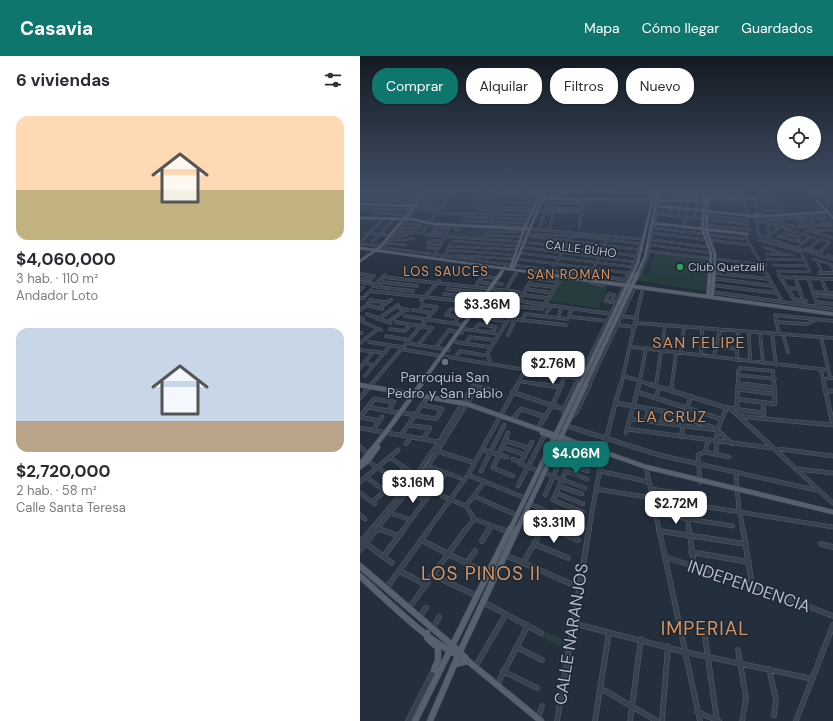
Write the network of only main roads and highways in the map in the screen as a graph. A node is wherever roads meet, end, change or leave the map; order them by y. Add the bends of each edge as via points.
1 (406, 219) joint
2 (528, 219) edge
3 (532, 219) edge
4 (648, 219) edge
5 (655, 219) edge
6 (704, 220) joint
7 (647, 223) junction
8 (654, 224) junction
9 (529, 228) junction
10 (524, 229) junction
11 (704, 229) junction
12 (747, 234) road end
13 (708, 240) junction
14 (360, 246) edge
15 (520, 246) junction
16 (379, 250) junction
17 (712, 259) junction
18 (361, 261) edge
19 (504, 267) junction
20 (513, 268) junction
21 (712, 272) junction
22 (626, 283) junction
23 (634, 284) junction
24 (711, 294) junction
25 (833, 312) edge
26 (462, 330) junction
27 (448, 349) junction
28 (360, 386) edge
29 (415, 395) junction
30 (464, 404) junction
31 (501, 416) junction
32 (564, 416) junction
33 (571, 417) junction
34 (387, 433) junction
35 (557, 437) junction
36 (604, 454) junction
37 (360, 464) edge
38 (360, 467) edge
39 (528, 492) junction
40 (535, 494) junction
41 (525, 498) junction
42 (530, 503) junction
43 (833, 512) edge
44 (504, 541) junction
45 (505, 557) junction
46 (494, 561) junction
47 (360, 566) edge
48 (360, 576) edge
49 (496, 576) junction
50 (387, 590) junction
51 (384, 596) junction
52 (418, 620) junction
53 (430, 631) junction
54 (450, 652) junction
55 (462, 656) junction
56 (456, 664) junction
57 (434, 670) road end
58 (540, 720) edge
59 (415, 721) edge
60 (430, 721) edge

1 - 10 main road via 451,225
1 - 16 main road
2 - 10 main road
3 - 9 main road
4 - 7 main road
5 - 8 main road
6 - 11 main road
6 - 11 main road
7 - 8 main road
7 - 22 main road via 640,250
8 - 11 main road
8 - 23 main road via 648,251
9 - 10 main road
9 - 15 main road
10 - 15 main road
11 - 12 main road
11 - 13 main road
13 - 17 main road
13 - 17 main road via 715,254
14 - 16 main road
14 - 16 main road via 368,250
15 - 20 main road
16 - 18 main road
16 - 19 main road
16 - 19 main road via 444,256
17 - 21 main road
19 - 20 main road
19 - 26 main road
20 - 22 main road
20 - 22 main road via 591,281
21 - 24 main road via 709,285
21 - 24 main road via 714,285
22 - 23 main road
22 - 32 main road
23 - 24 main road
23 - 24 main road via 643,288
23 - 33 main road
24 - 25 main road
26 - 27 main road
26 - 27 main road
27 - 29 main road
28 - 29 main road
29 - 30 main road
29 - 30 main road
29 - 34 main road
30 - 31 main road
31 - 35 main road
31 - 35 main road
32 - 33 main road
32 - 35 main road
33 - 35 main road
34 - 37 main road
34 - 38 main road via 368,461
35 - 36 main road
35 - 36 main road
35 - 39 main road
35 - 40 main road
36 - 43 main road via 646,468
39 - 40 main road
39 - 41 main road
40 - 42 main road
41 - 42 main road via 528,498
41 - 44 main road
42 - 45 main road
44 - 45 main road via 500,556
44 - 46 main road
45 - 49 main road
46 - 49 main road via 499,563
46 - 54 main road
47 - 50 main road
48 - 51 main road
49 - 55 main road
50 - 51 main road
50 - 52 main road via 409,608
51 - 52 main road
52 - 53 main road
53 - 54 main road
53 - 57 main road via 427,638 438,648 438,660
54 - 55 main road
54 - 59 main road
55 - 56 main road
55 - 56 main road
55 - 58 main road
56 - 60 main road

